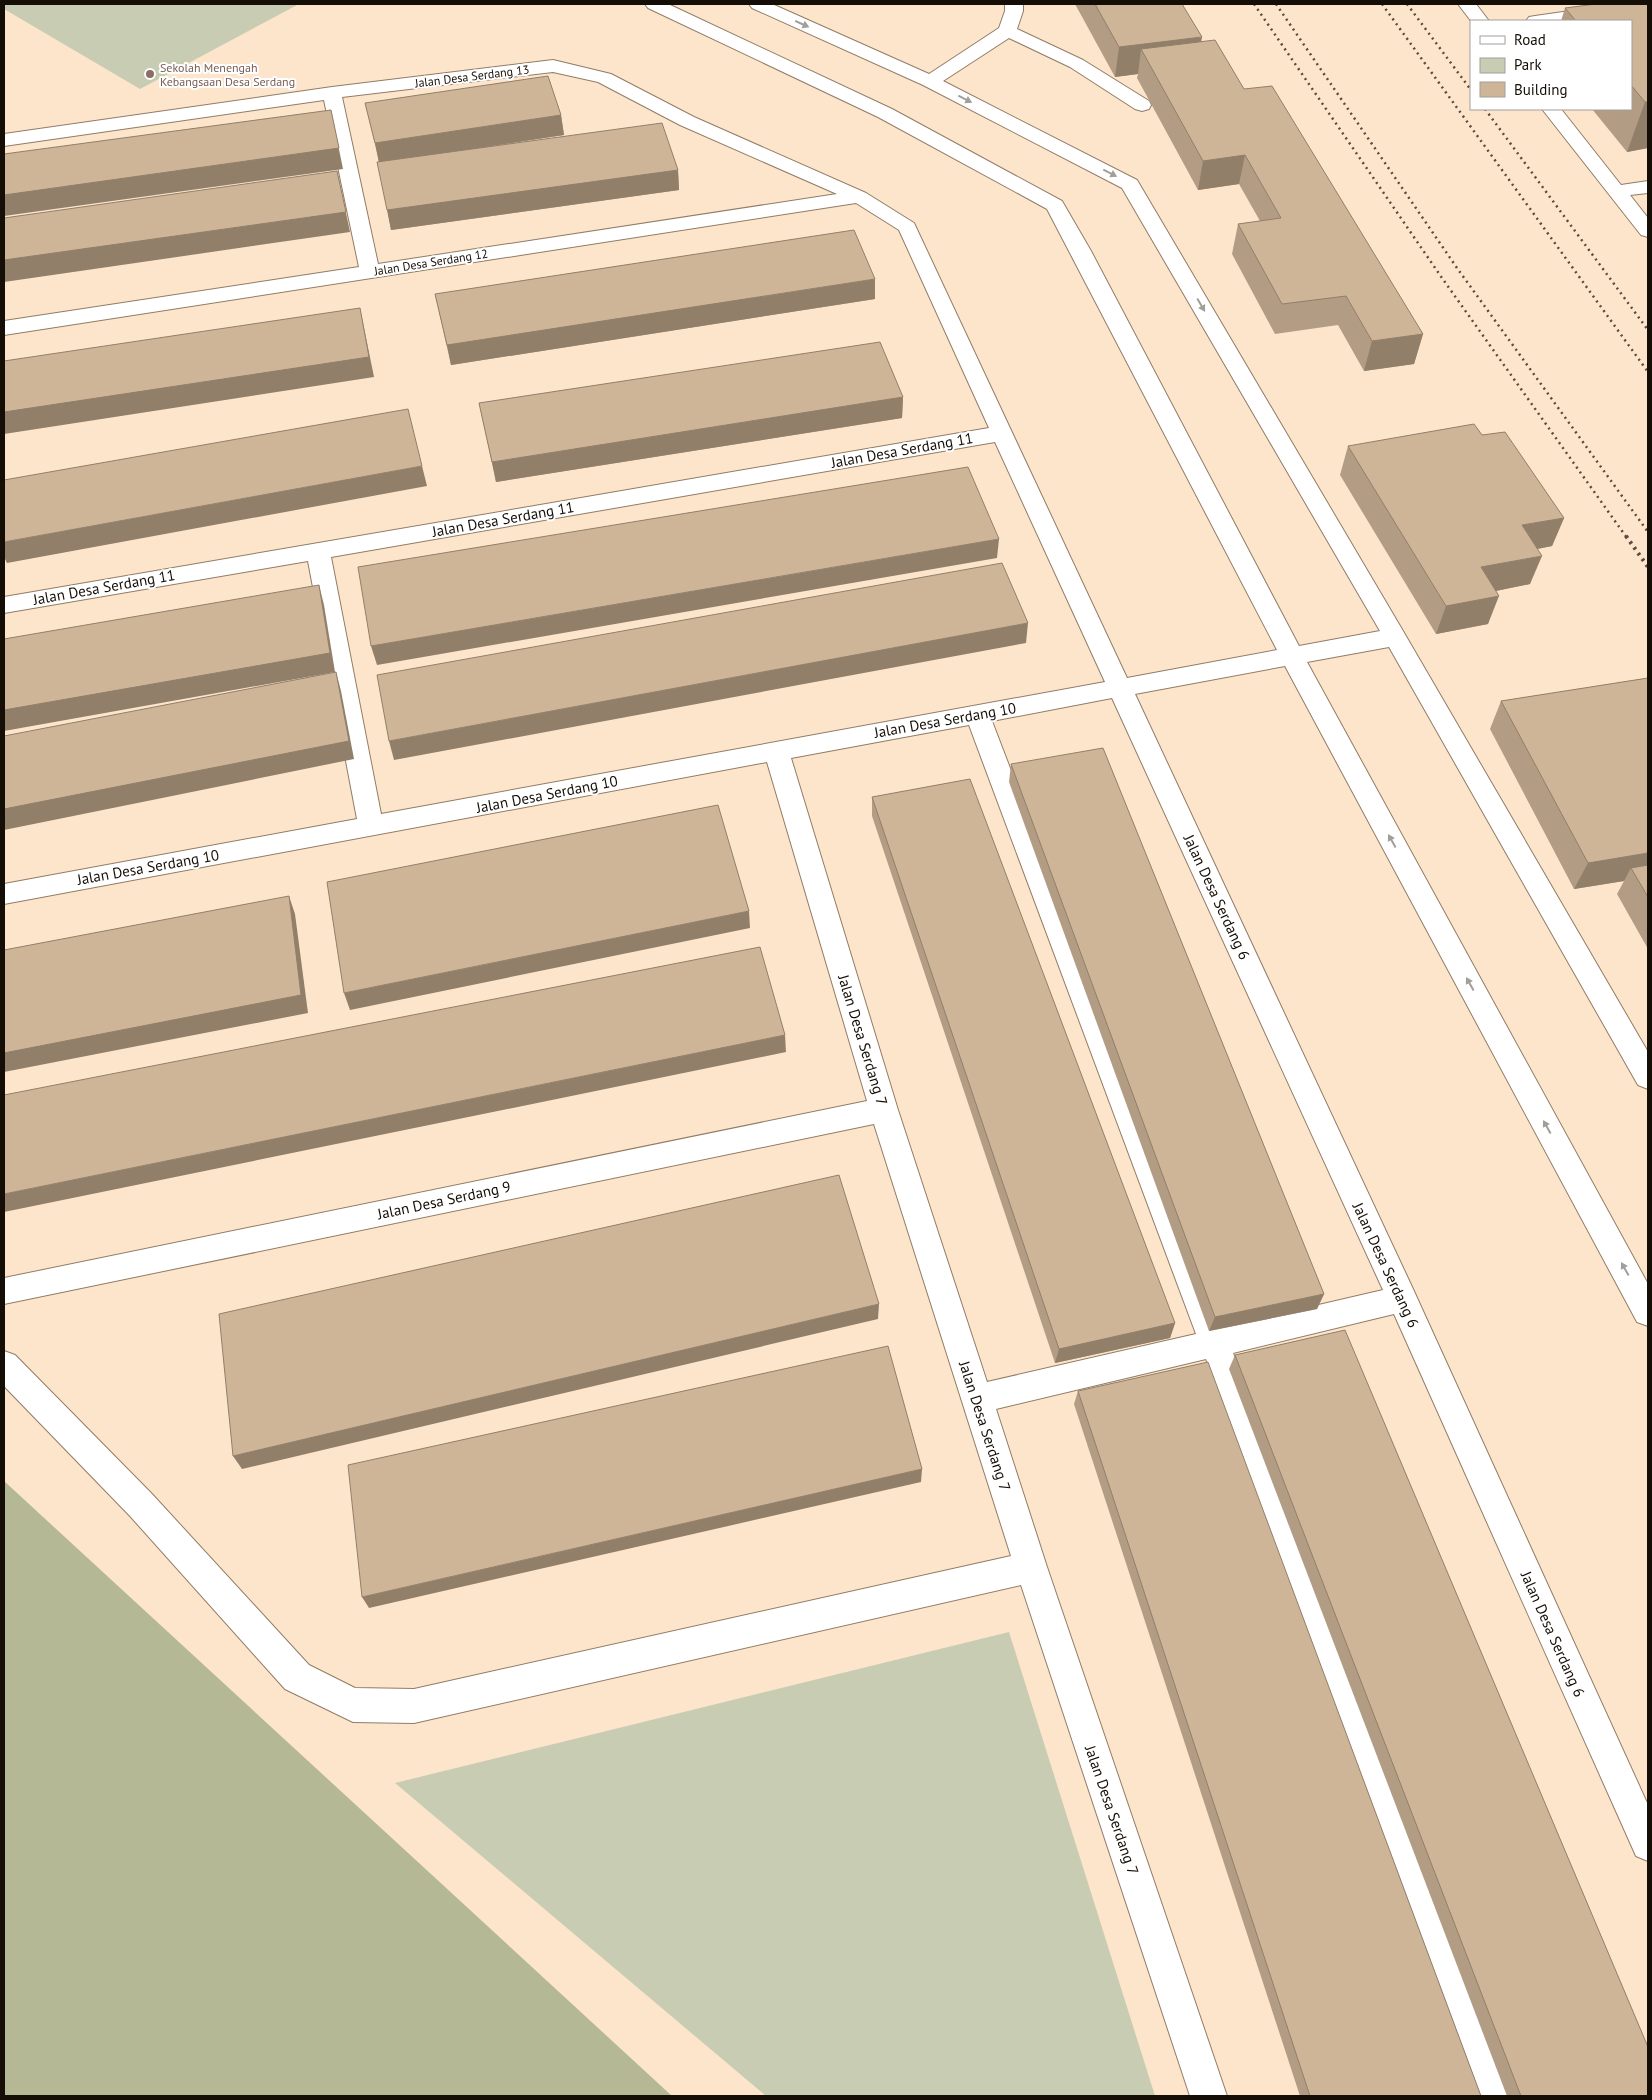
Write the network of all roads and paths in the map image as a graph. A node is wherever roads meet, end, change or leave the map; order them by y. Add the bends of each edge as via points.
1 (654, 4) edge
2 (758, 4) edge
3 (1014, 4) edge
4 (1467, 4) edge
5 (1648, 5) edge
6 (1479, 20) edge
7 (1542, 20) edge
8 (1007, 31) junction
9 (930, 81) junction
10 (332, 93) junction
11 (1142, 105) dead end
12 (1552, 110) edge
13 (4, 140) edge
14 (1648, 186) edge
15 (1618, 192) junction
16 (859, 197) junction
17 (908, 227) joint
18 (1648, 231) edge
19 (370, 272) junction
20 (4, 328) edge
21 (1003, 433) junction
22 (318, 551) junction
23 (4, 605) edge
24 (1395, 637) junction
25 (1292, 656) junction
26 (1121, 687) junction
27 (977, 714) junction
28 (776, 751) junction
29 (371, 826) junction
30 (4, 894) edge
31 (1648, 1077) edge
32 (884, 1110) junction
33 (4, 1291) edge
34 (1402, 1300) junction
35 (1648, 1312) edge
36 (1214, 1344) junction
37 (4, 1364) edge
38 (976, 1399) junction
39 (1031, 1567) junction
40 (1648, 1844) edge
41 (1209, 2096) edge
42 (1499, 2096) edge

1 - 25 street via 885,112 1055,205
2 -> 9 street
3 - 8 street
4 - 6 street
5 - 7 street
8 - 9 street
8 - 11 street via 1070,59
9 -> 24 street via 1130,184
10 - 13 street, Jalan Desa Serdang 13
10 - 16 street, Jalan Desa Serdang 13 via 553,66 604,78 687,121
10 - 19 street
12 - 15 street
14 - 15 street
15 - 18 street
16 - 17 street, Jalan Desa Serdang 13
16 - 19 street, Jalan Desa Serdang 12
17 - 21 street, Jalan Desa Serdang 6
19 - 20 street, Jalan Desa Serdang 12
21 - 22 street, Jalan Desa Serdang 11
21 - 26 street, Jalan Desa Serdang 6
22 - 23 street, Jalan Desa Serdang 11
22 - 29 street
24 - 25 street, Jalan Desa Serdang 10
24 - 31 street
25 - 26 street, Jalan Desa Serdang 10
35 -> 25 street
26 - 27 street, Jalan Desa Serdang 10
26 - 34 street, Jalan Desa Serdang 6
27 - 28 street, Jalan Desa Serdang 10
27 - 36 street
28 - 29 street, Jalan Desa Serdang 10
28 - 32 street, Jalan Desa Serdang 7
29 - 30 street, Jalan Desa Serdang 10
32 - 33 street, Jalan Desa Serdang 9
32 - 38 street, Jalan Desa Serdang 7
34 - 36 street
34 - 40 street, Jalan Desa Serdang 6
36 - 38 street
36 - 42 street
37 - 39 street via 141,1504 297,1677 353,1705 414,1706
38 - 39 street, Jalan Desa Serdang 7
39 - 41 street, Jalan Desa Serdang 7

